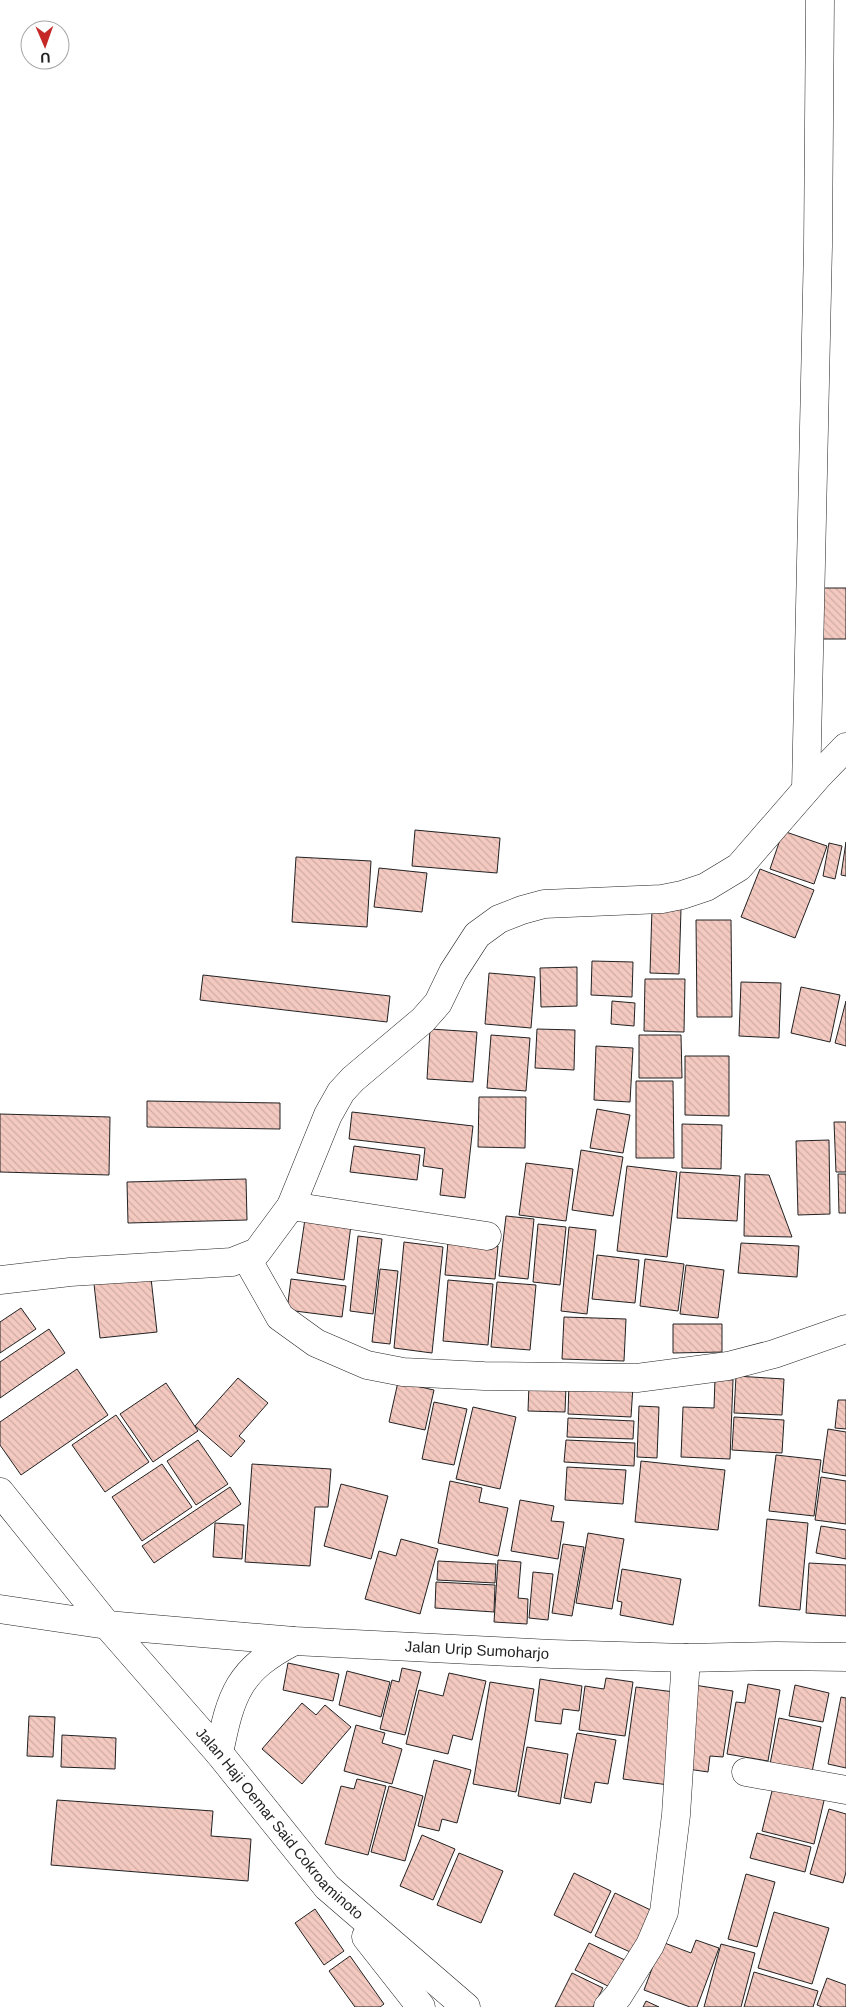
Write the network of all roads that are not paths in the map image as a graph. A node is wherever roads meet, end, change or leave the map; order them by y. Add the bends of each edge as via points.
1 (820, 0) edge
2 (846, 747) edge
3 (806, 789) junction
4 (291, 1206) junction
5 (487, 1236) dead end
6 (246, 1257) junction
7 (0, 1280) edge
8 (846, 1329) edge
9 (0, 1492) edge
10 (0, 1609) edge
11 (107, 1625) junction
12 (294, 1641) junction
13 (846, 1657) edge
14 (686, 1658) junction
15 (220, 1753) junction
16 (746, 1772) dead end
17 (846, 1790) edge
18 (327, 1887) junction
19 (422, 2007) edge
20 (466, 2007) edge
21 (608, 2007) edge

1 - 3 street
2 - 3 street
3 - 4 street via 738,867 706,887 662,899 544,904 499,919 477,935 452,972 438,1003 342,1092 328,1115
4 - 5 street
4 - 6 street via 257,1252
6 - 7 street via 232,1262 70,1272
6 - 8 street via 280,1317 316,1343 366,1365 403,1372 637,1378 728,1366
9 - 11 street, Jalan Haji Oemar Said Cokroaminoto
10 - 11 street, Jalan Urip Sumoharjo
11 - 12 street, Jalan Urip Sumoharjo
11 - 15 street, Jalan Haji Oemar Said Cokroaminoto
12 - 14 street, Jalan Urip Sumoharjo
12 - 15 street via 274,1651 239,1686 226,1717
13 - 14 street, Jalan Urip Sumoharjo
14 - 21 street via 676,1815 664,1912 650,1946
15 - 18 street, Jalan Haji Oemar Said Cokroaminoto
16 - 17 street
18 - 19 street
18 - 20 street, Jalan Haji Oemar Said Cokroaminoto

